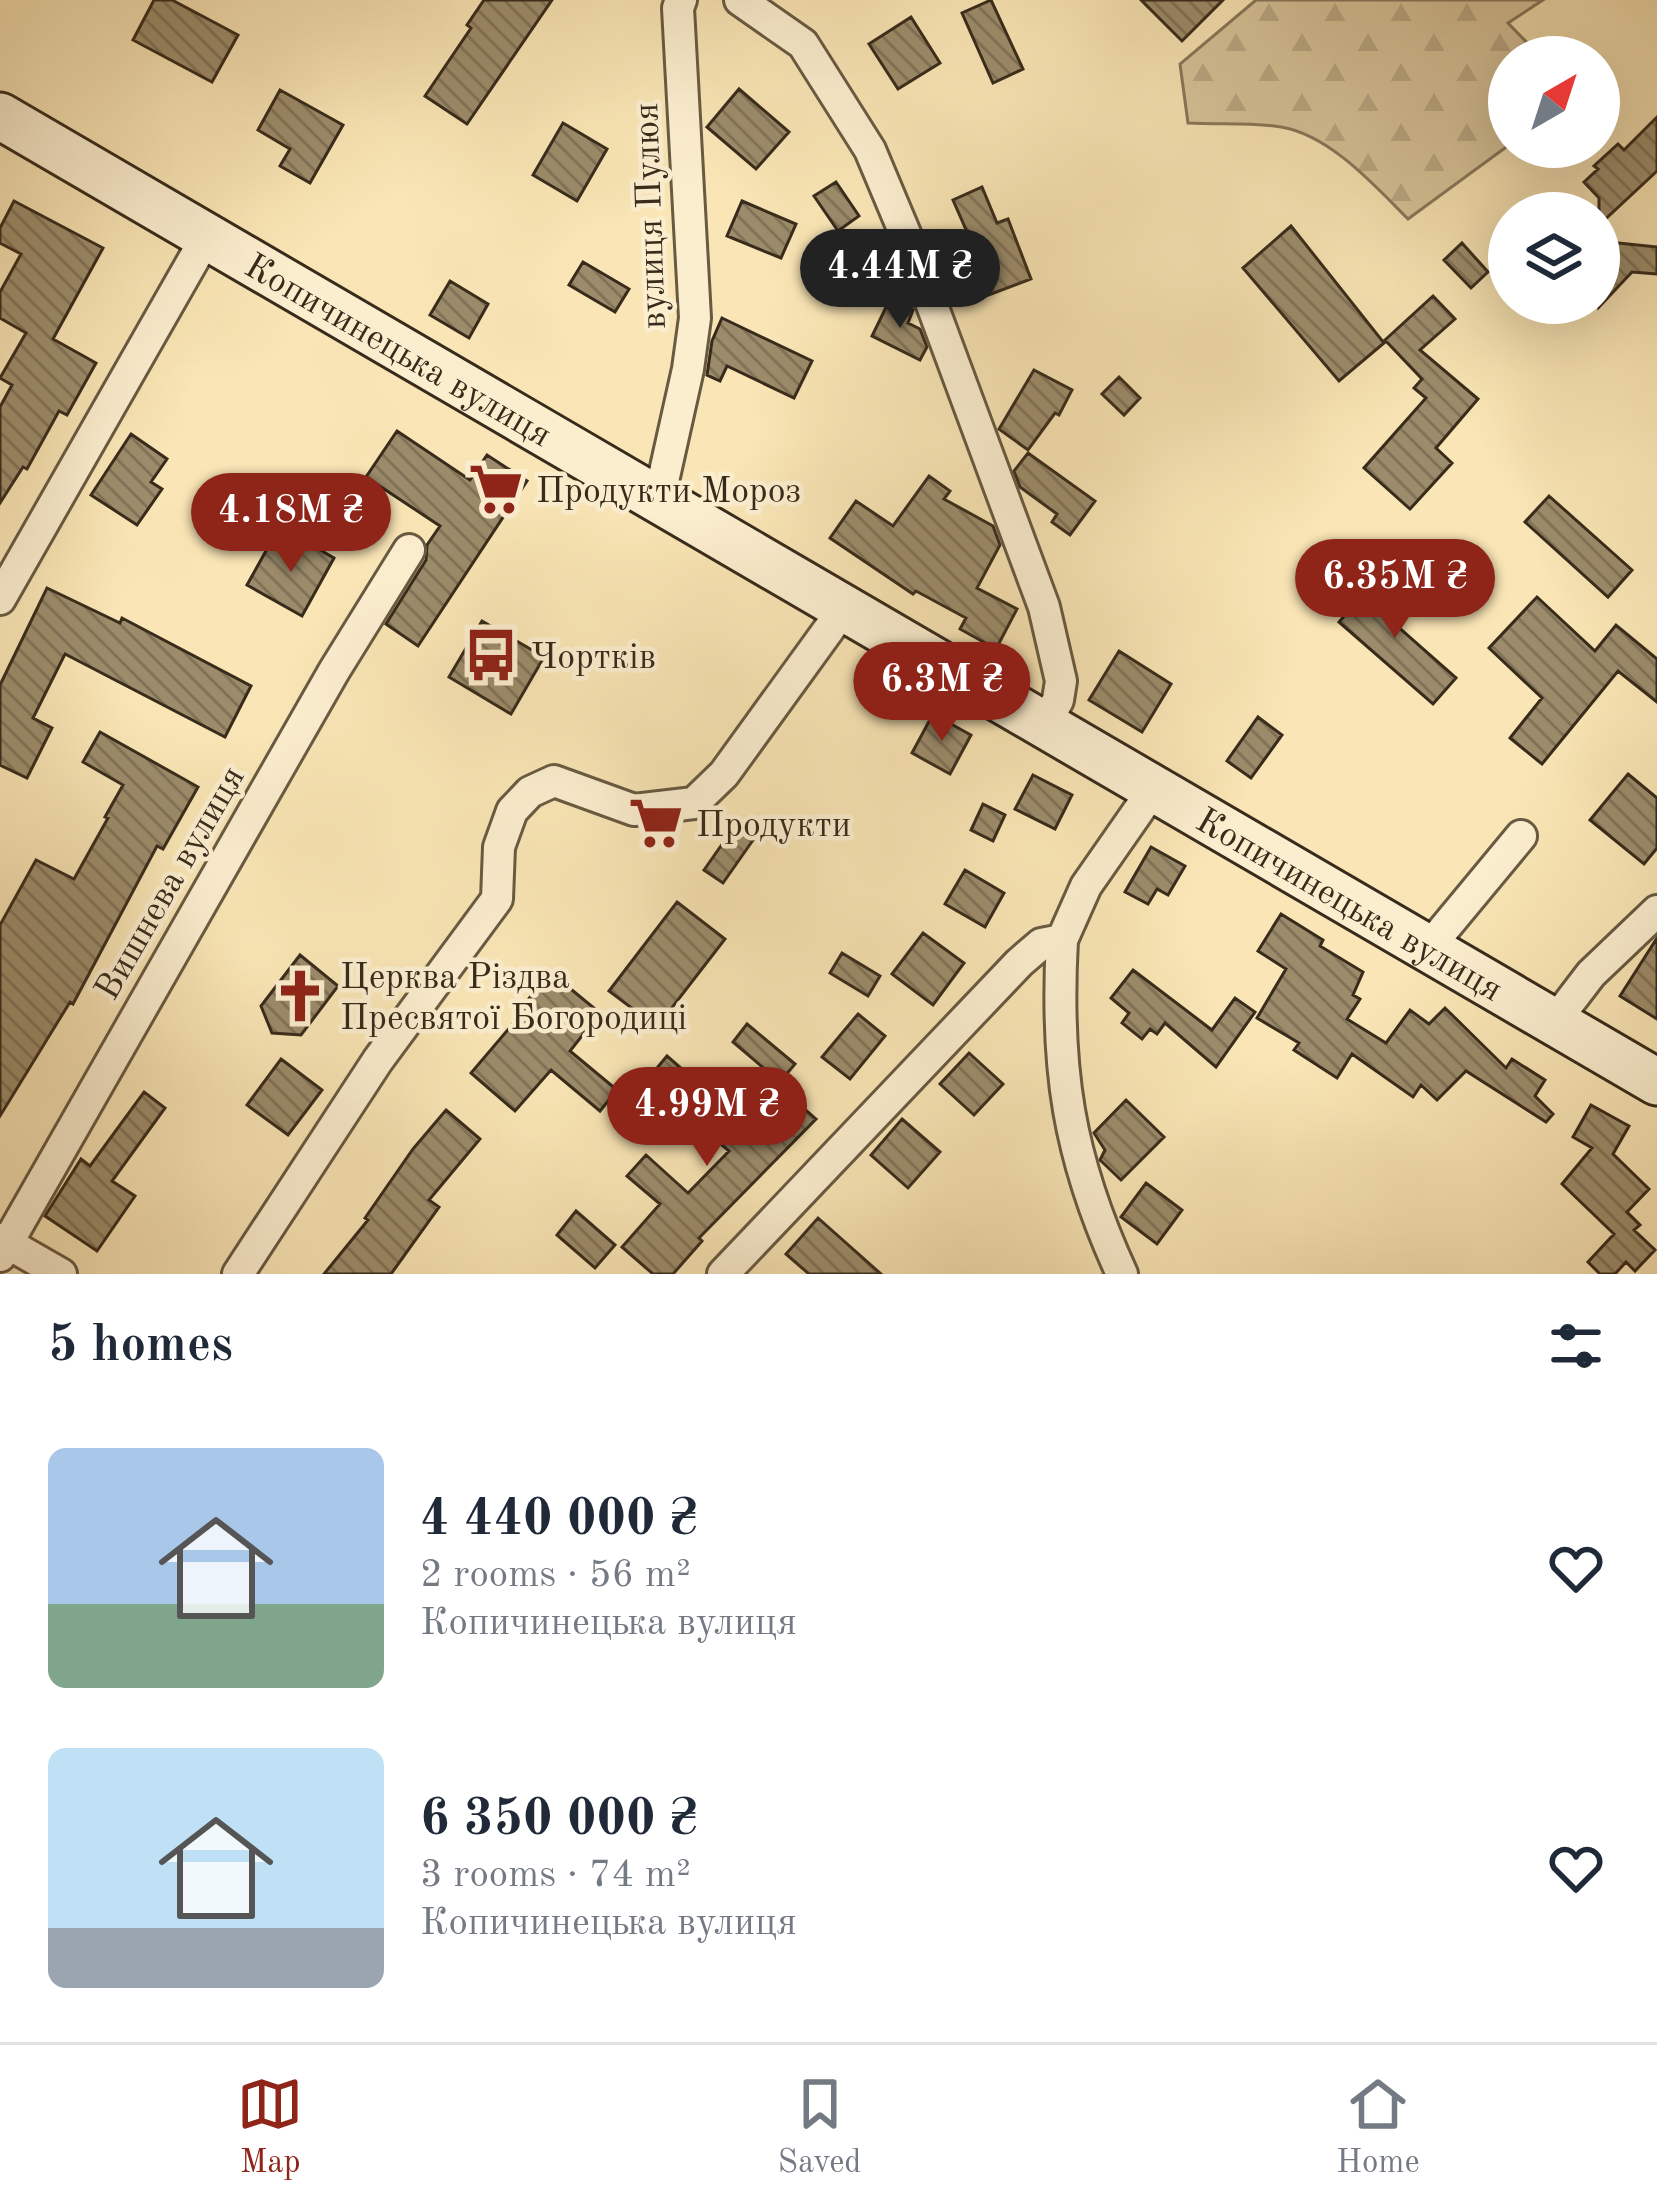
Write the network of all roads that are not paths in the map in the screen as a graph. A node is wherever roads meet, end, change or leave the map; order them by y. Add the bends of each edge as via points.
1 (681, 0) edge
2 (740, 0) edge
3 (0, 116) edge
4 (207, 236) junction
5 (659, 499) junction
6 (409, 550) dead end
7 (0, 599) edge
8 (845, 607) junction
9 (1046, 723) junction
10 (1155, 787) junction
11 (1521, 836) dead end
12 (1657, 911) edge
13 (1062, 940) junction
14 (1429, 947) junction
15 (1555, 1021) junction
16 (1657, 1082) edge
17 (3, 1246) edge
18 (61, 1274) edge
19 (238, 1274) edge
20 (723, 1274) edge
21 (1122, 1274) edge

1 - 5 street, вулиця Пулюя via 695,318
2 - 9 street via 803,44 878,169 1044,607 1061,681
3 - 4 main road, Копичинецька вулиця
4 - 5 main road, Копичинецька вулиця
4 - 7 street
5 - 8 main road, Копичинецька вулиця
6 - 17 street, Вишнева вулиця
8 - 9 main road, Копичинецька вулиця
8 - 19 street via 724,774 694,803 634,810 554,781 520,801 502,834 496,899
9 - 10 main road, Копичинецька вулиця
10 - 13 street via 1086,886
10 - 14 main road, Копичинецька вулиця
11 - 14 street
12 - 15 street
13 - 20 street via 1041,944 1019,963
13 - 21 street via 1062,1082 1085,1184
14 - 15 main road, Копичинецька вулиця
15 - 16 main road, Копичинецька вулиця
17 - 18 street

